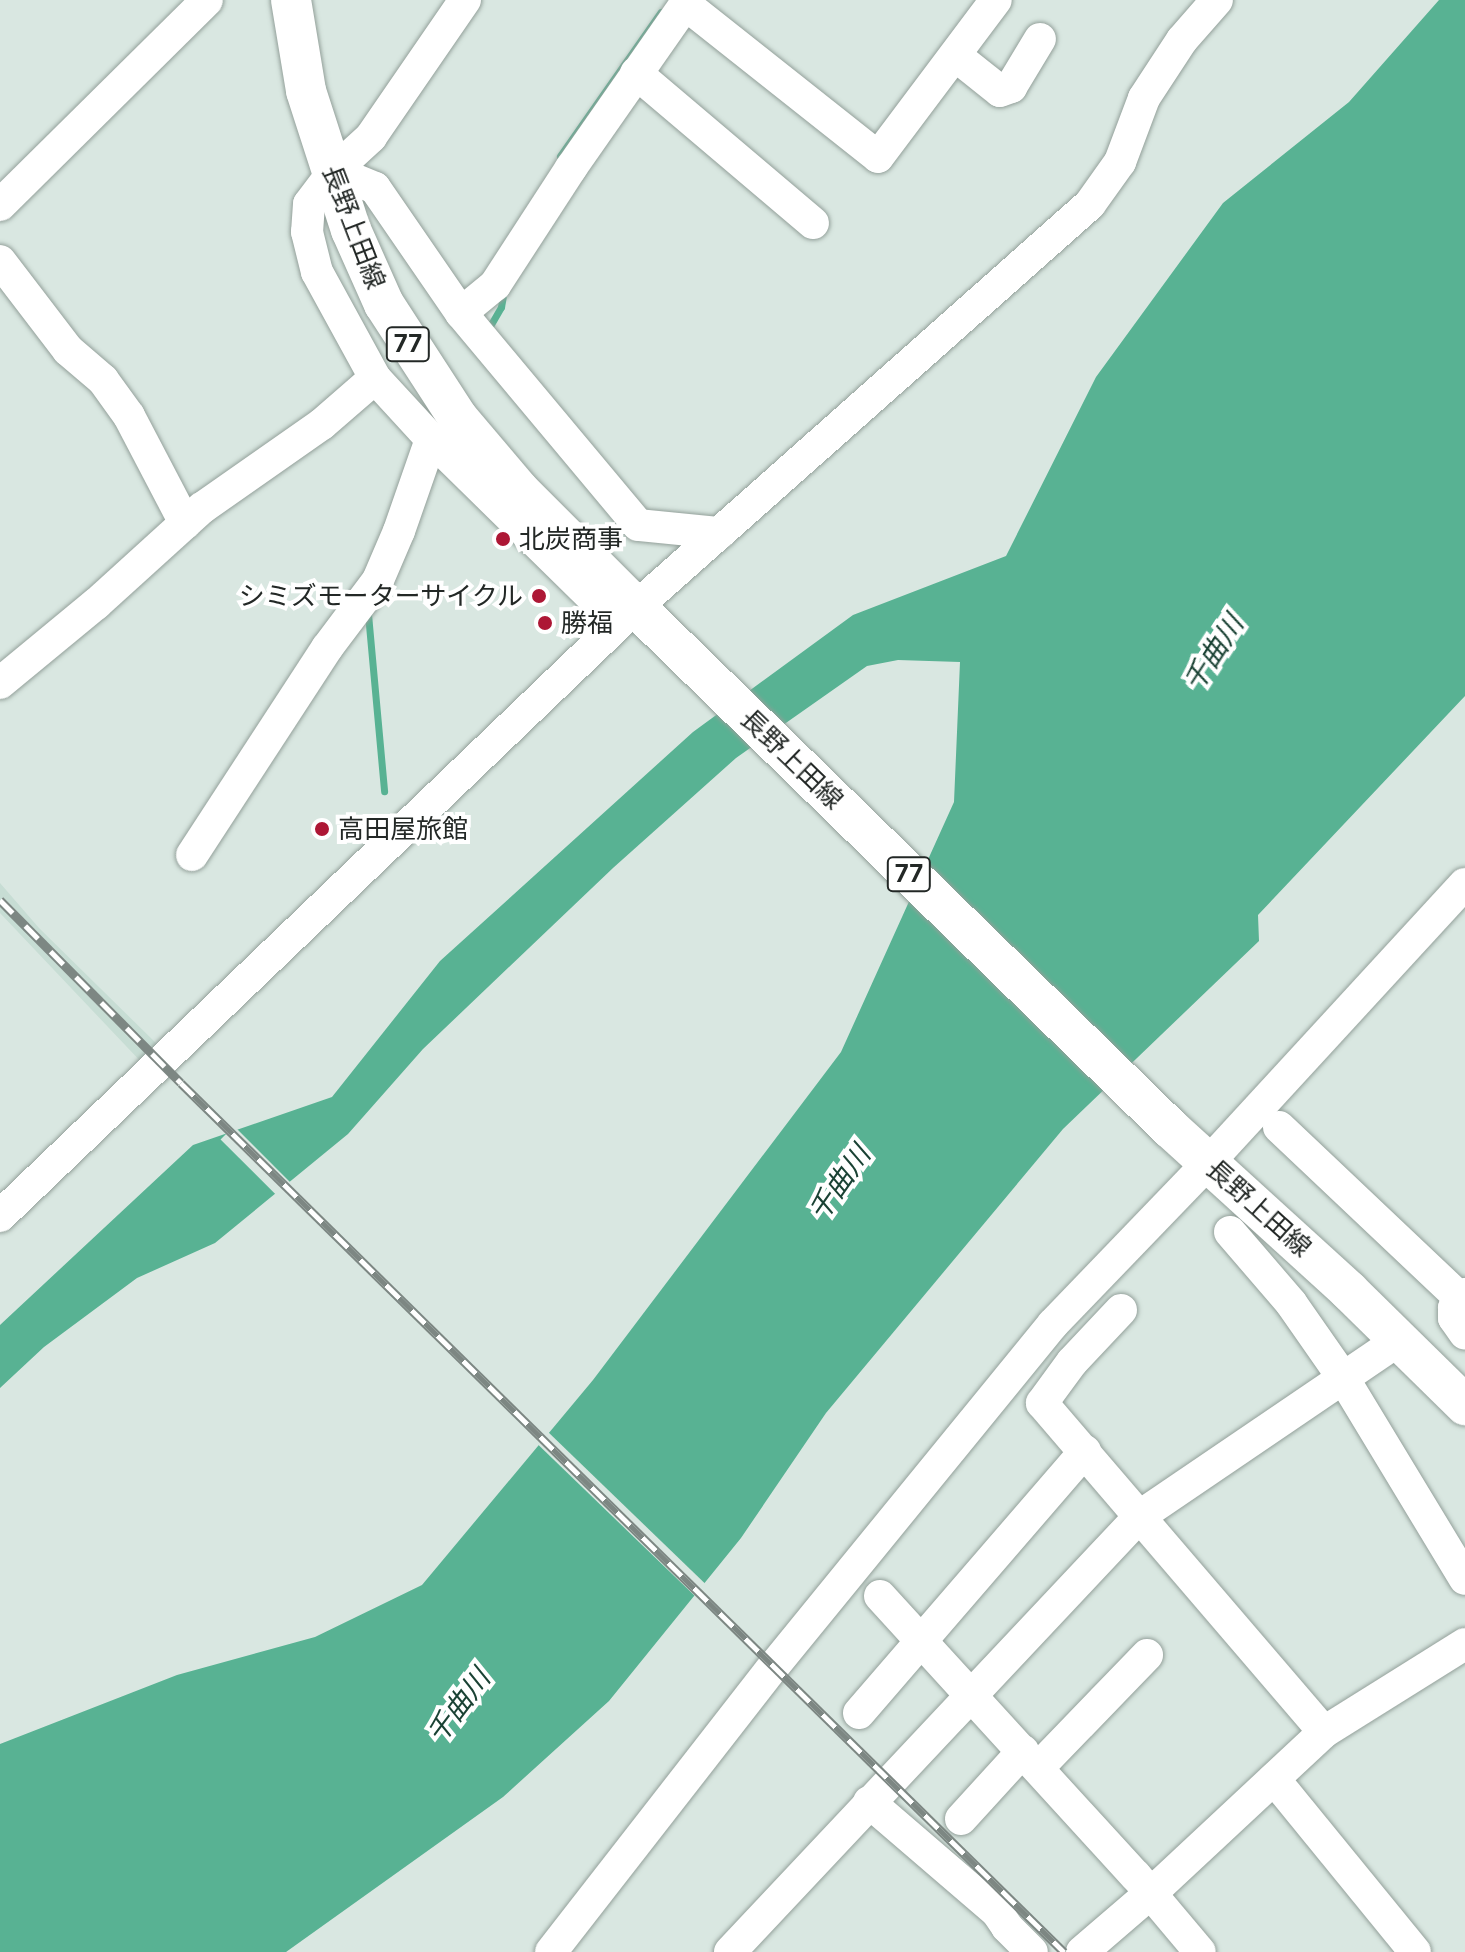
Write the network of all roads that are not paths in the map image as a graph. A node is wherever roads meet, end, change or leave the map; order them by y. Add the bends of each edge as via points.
1 (207, 0) edge
2 (291, 0) edge
3 (465, 0) edge
4 (996, 0) edge
5 (1217, 0) edge
6 (687, 2) edge
7 (1040, 39) dead end
8 (956, 56) junction
9 (636, 73) junction
10 (334, 171) junction
11 (0, 205) edge
12 (813, 223) dead end
13 (0, 261) edge
14 (461, 313) junction
15 (375, 378) junction
16 (431, 439) junction
17 (185, 523) junction
18 (720, 533) junction
19 (632, 618) junction
20 (0, 683) edge
21 (192, 855) dead end
22 (1465, 884) edge
23 (1279, 1127) dead end
24 (1208, 1163) junction
25 (0, 1216) edge
26 (1230, 1232) dead end
27 (1462, 1296) edge
28 (1121, 1310) dead end
29 (1465, 1334) edge
30 (1400, 1339) junction
31 (1342, 1376) junction
32 (1460, 1391) edge
33 (1085, 1451) junction
34 (1140, 1516) junction
35 (1465, 1579) edge
36 (880, 1596) dead end
37 (923, 1642) junction
38 (1465, 1644) edge
39 (1147, 1655) dead end
40 (973, 1697) junction
41 (859, 1713) dead end
42 (1324, 1732) junction
43 (1030, 1760) junction
44 (1274, 1779) junction
45 (869, 1802) junction
46 (961, 1819) dead end
47 (1150, 1894) junction
48 (551, 1952) edge
49 (730, 1952) edge
50 (1032, 1952) edge
51 (1082, 1952) edge
52 (1200, 1952) edge
53 (1415, 1952) edge

1 - 11 street
2 - 10 main road, 長野上田線 / 77 via 306,91
3 - 10 street via 371,137
4 - 8 street
5 - 18 street via 1182,40 1144,98 1120,162 1090,204
6 - 8 street via 878,157
6 - 9 street
7 - 8 street via 1011,87 1000,91
9 - 12 street
9 - 14 street via 495,285
10 - 14 street via 375,188
10 - 15 street via 309,204 307,232 317,272
10 - 19 main road, 長野上田線 / 77 via 369,273 410,347 458,418
13 - 17 street via 68,350 103,380 129,416
14 - 18 street via 638,525
15 - 16 street
15 - 17 street via 322,424
16 - 19 street via 593,598
16 - 21 street via 378,580 327,648
17 - 20 street
18 - 19 street
19 - 24 main road, 長野上田線 / 77
19 - 25 street
22 - 24 street
23 - 27 street
24 - 30 main road, 長野上田線 / 77
24 - 48 street via 1043,1337 774,1666
26 - 31 street via 1291,1303
27 - 29 street via 1454,1318
28 - 33 street via 1042,1403
30 - 31 street
30 - 32 main road, 長野上田線 / 77
31 - 34 street
31 - 35 street
33 - 34 street
33 - 37 street
34 - 40 street
34 - 42 street
36 - 37 street
37 - 40 street
37 - 41 street
38 - 42 street
39 - 43 street
40 - 43 street
40 - 45 street
42 - 44 street
43 - 46 street
43 - 47 street
44 - 47 street
44 - 53 street
45 - 49 street
45 - 50 street via 997,1912
47 - 51 street
47 - 52 street

